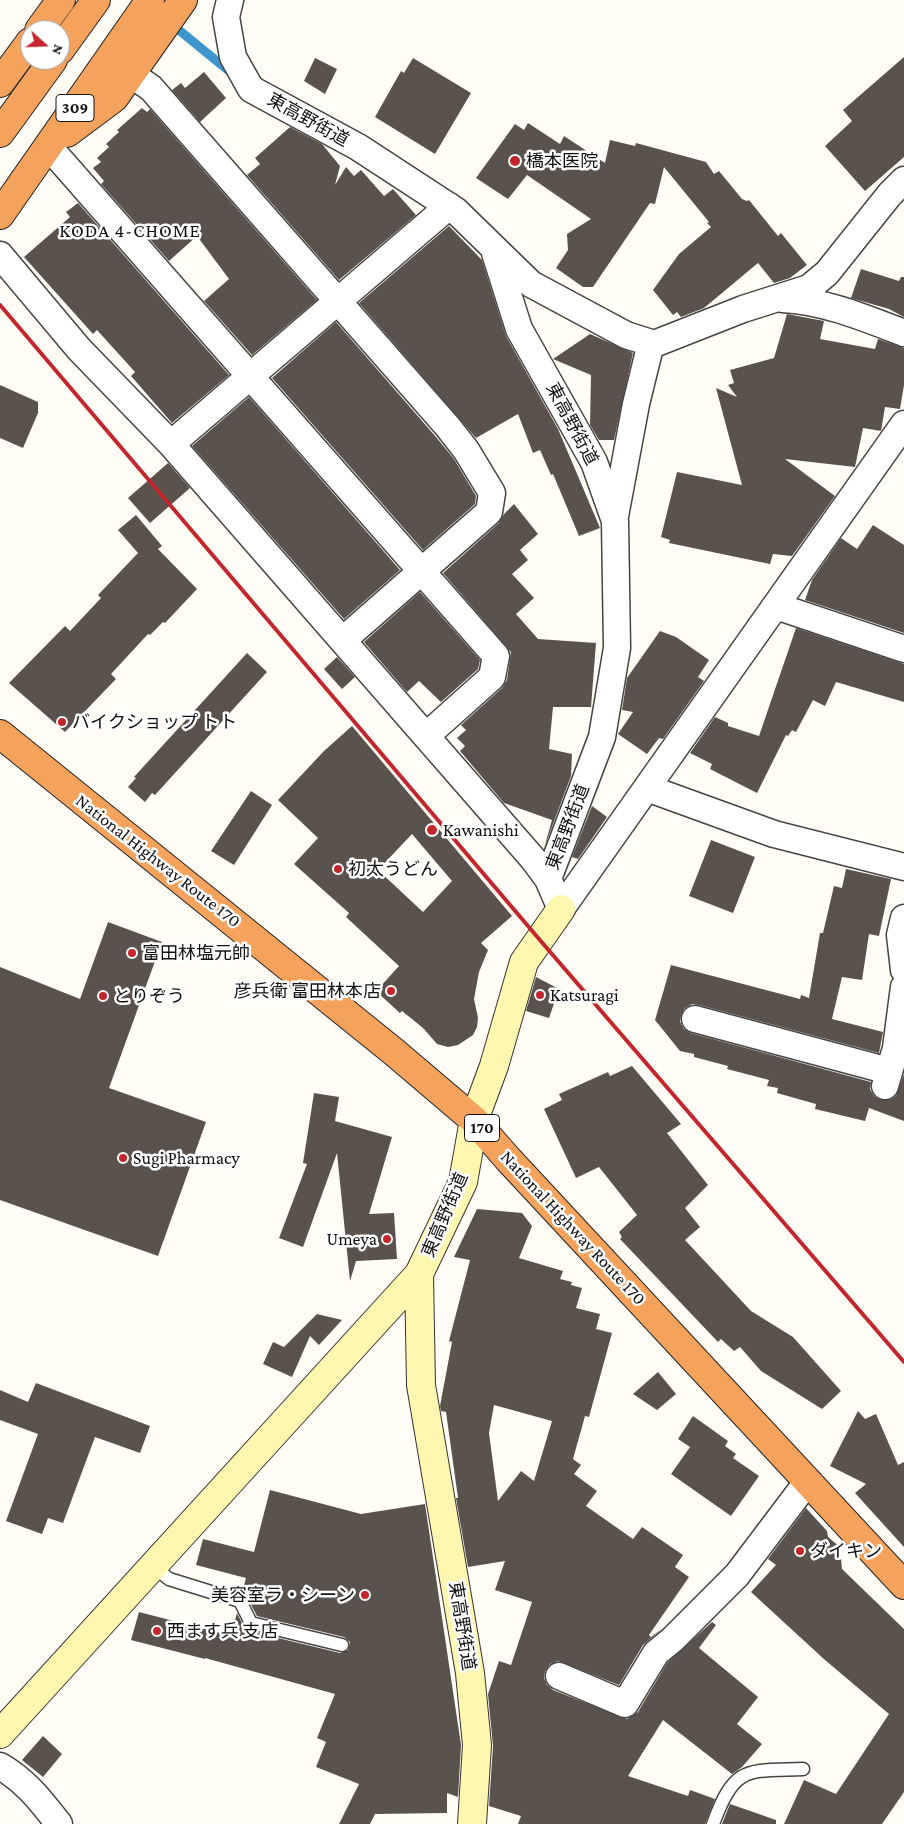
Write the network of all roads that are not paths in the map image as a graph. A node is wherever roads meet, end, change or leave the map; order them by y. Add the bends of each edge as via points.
1 (61, 0) edge
2 (96, 0) edge
3 (150, 0) edge
4 (183, 0) edge
5 (230, 0) edge
6 (46, 20) edge
7 (70, 36) edge
8 (20, 56) edge
9 (46, 70) edge
10 (131, 74) junction
11 (0, 84) edge
12 (0, 134) edge
13 (48, 146) junction
14 (904, 180) edge
15 (449, 206) junction
16 (0, 215) edge
17 (494, 249) junction
18 (0, 255) edge
19 (774, 299) junction
20 (337, 302) junction
21 (904, 333) edge
22 (651, 343) junction
23 (251, 376) junction
24 (904, 424) edge
25 (171, 444) junction
26 (615, 521) junction
27 (421, 571) junction
28 (776, 606) junction
29 (343, 640) junction
30 (904, 649) edge
31 (0, 734) edge
32 (426, 736) junction
33 (647, 788) junction
34 (904, 867) edge
35 (548, 879) junction
36 (562, 909) junction
37 (904, 918) edge
38 (904, 970) edge
39 (904, 986) edge
40 (695, 1020) dead end
41 (893, 1064) edge
42 (474, 1120) junction
43 (419, 1274) junction
44 (808, 1481) junction
45 (153, 1566) junction
46 (904, 1585) edge
47 (342, 1645) dead end
48 (559, 1676) dead end
49 (0, 1734) edge
50 (0, 1766) edge
51 (803, 1769) dead end
52 (59, 1824) edge
53 (474, 1824) edge
54 (713, 1824) edge

1 - 6 highway
2 - 7 highway
3 - 13 highway, 309
4 - 10 highway, 309
5 - 15 street, 東高野街道 via 226,17 233,57 251,89 358,147
8 - 11 highway
9 - 12 highway, 309
10 - 13 highway, 309 via 114,98
10 - 20 street via 152,88
13 - 16 highway, 309
13 - 23 street
14 - 19 street via 827,273 809,288
15 - 17 street, 東高野街道
15 - 20 street
17 - 22 street via 531,284 626,335
17 - 26 street, 東高野街道 via 519,329 594,462
18 - 25 street via 79,349
19 - 21 street via 804,300
19 - 22 street
20 - 23 street
20 - 27 street via 448,427 492,493 489,512
22 - 26 street via 618,490
23 - 25 street
23 - 27 street
24 - 28 street
25 - 29 street
26 - 35 street, 東高野街道 via 618,648 602,737
27 - 29 street
27 - 32 street via 496,656 492,677
28 - 30 street
28 - 33 street
29 - 32 street
31 - 42 highway, National Highway Route 170 / 170 via 328,997
32 - 35 street
33 - 34 street via 774,834
33 - 36 street
35 - 36 street, 東高野街道
36 - 42 street, 東高野街道 via 524,962 494,1066
37 - 38 street via 900,935
39 - 41 street
40 - 41 street
42 - 43 street, 東高野街道 via 463,1182
42 - 44 highway, National Highway Route 170 / 170
43 - 45 street
43 - 53 street, 東高野街道 via 421,1385 471,1682 477,1745
44 - 46 highway, National Highway Route 170 / 170
44 - 48 street via 737,1575 656,1654 625,1704
45 - 47 lane via 169,1579 240,1601 251,1623
45 - 49 street
50 - 52 street via 32,1790
51 - 54 lane via 753,1771 735,1780

